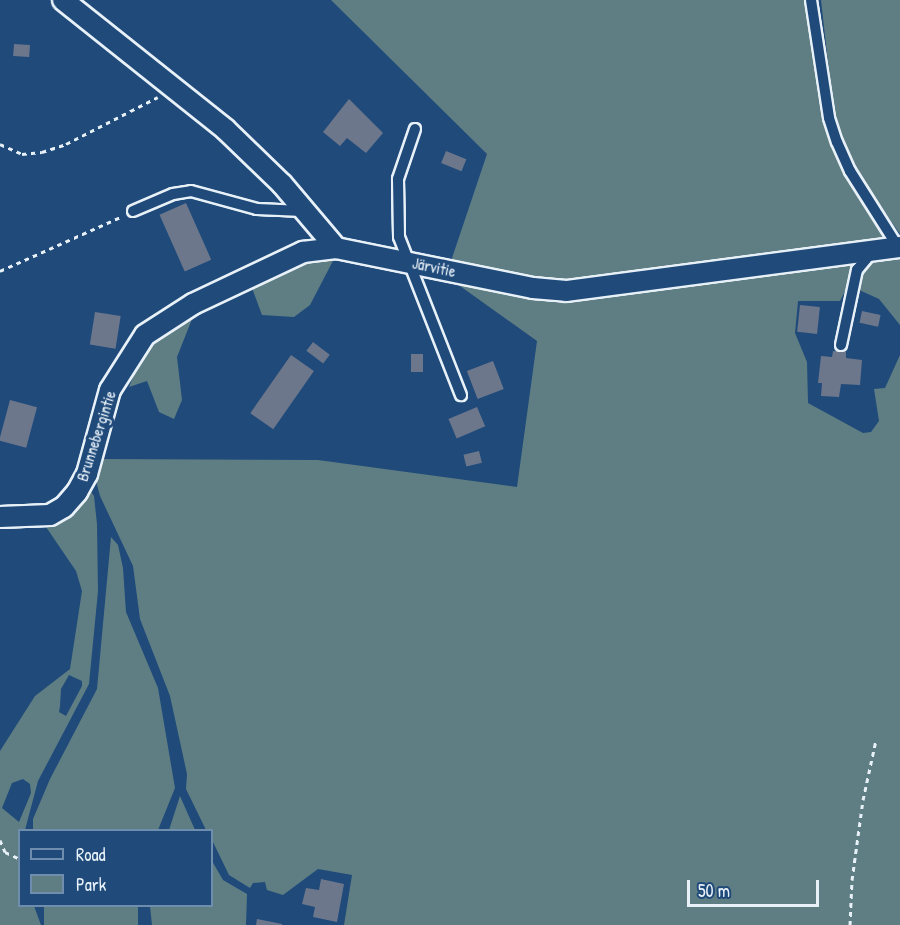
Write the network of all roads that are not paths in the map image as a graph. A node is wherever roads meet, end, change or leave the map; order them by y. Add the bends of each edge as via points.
1 (63, 0) edge
2 (811, 0) edge
3 (415, 129) dead end
4 (134, 211) road end
5 (303, 211) junction
6 (899, 247) edge
7 (336, 248) junction
8 (873, 251) junction
9 (409, 261) junction
10 (841, 345) dead end
11 (461, 395) dead end
12 (0, 517) edge

1 - 5 street via 247,149
2 - 6 lane via 829,118 837,142 850,171
3 - 9 lane via 401,162 396,207 399,237
4 - 5 lane via 191,191 257,209
5 - 7 street
6 - 8 street, Järvitie
7 - 9 street, Järvitie
7 - 12 street, Brunnebergintie via 311,250 276,264 193,304 145,336 110,390 87,474 77,492 50,515
8 - 9 street, Järvitie via 566,291 534,288
8 - 10 lane via 857,270
9 - 11 lane

